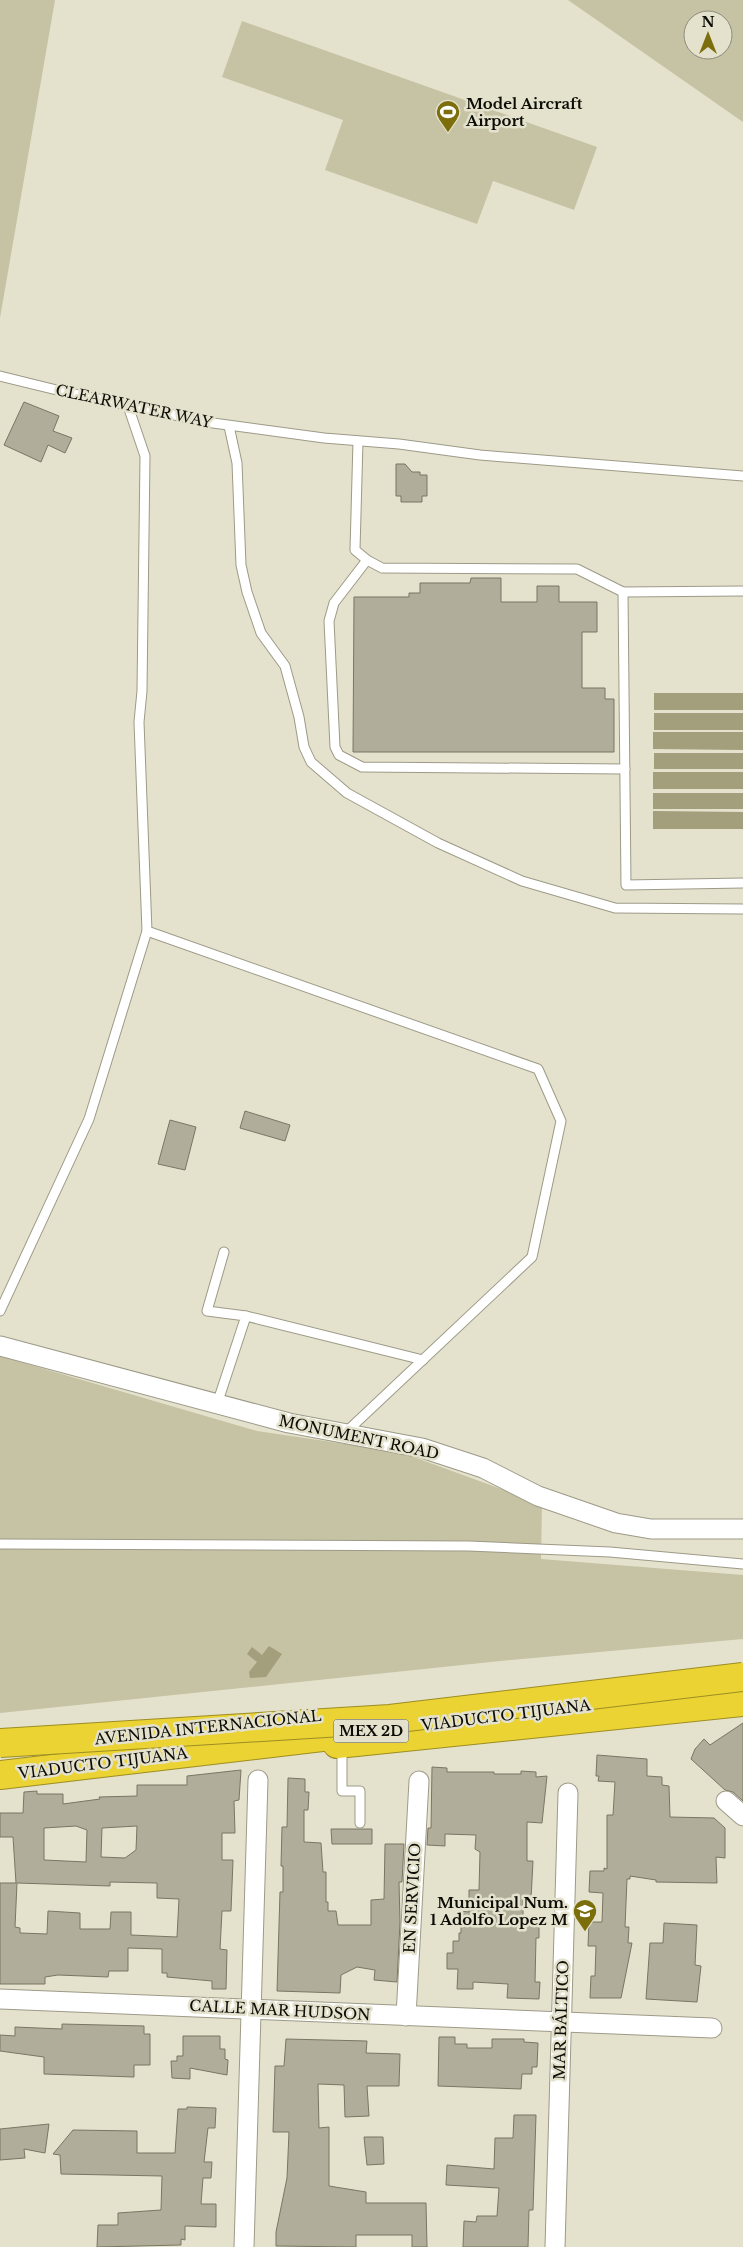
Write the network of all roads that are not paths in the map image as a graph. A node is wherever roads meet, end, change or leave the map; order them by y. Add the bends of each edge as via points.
1 (0, 376) edge
2 (128, 406) junction
3 (229, 426) junction
4 (358, 441) junction
5 (743, 476) edge
6 (367, 560) junction
7 (743, 591) edge
8 (623, 592) junction
9 (625, 769) junction
10 (743, 883) edge
11 (743, 909) edge
12 (147, 931) junction
13 (224, 1252) dead end
14 (0, 1311) edge
15 (246, 1316) junction
16 (0, 1346) edge
17 (422, 1360) junction
18 (217, 1404) junction
19 (344, 1434) junction
20 (743, 1529) edge
21 (0, 1544) edge
22 (743, 1564) edge
23 (743, 1668) edge
24 (743, 1677) edge
25 (743, 1688) edge
26 (743, 1702) edge
27 (342, 1743) junction
28 (0, 1745) edge
29 (0, 1775) edge
30 (0, 1779) edge
31 (258, 1780) dead end
32 (419, 1781) dead end
33 (568, 1793) dead end
34 (726, 1801) dead end
35 (743, 1816) edge
36 (360, 1823) dead end
37 (0, 1999) edge
38 (251, 2009) junction
39 (406, 2016) junction
40 (560, 2020) junction
41 (712, 2028) dead end
42 (244, 2247) edge
43 (555, 2247) edge

1 - 2 lane, CLEARWATER WAY
2 - 3 lane, CLEARWATER WAY
2 - 12 lane via 145,456 139,722
3 - 4 lane, CLEARWATER WAY
3 - 11 lane via 237,463 242,565 247,592 261,633 285,666 304,747 311,762 347,793 438,843 522,881 615,908
4 - 5 lane, CLEARWATER WAY via 480,455
4 - 6 lane via 355,550
6 - 8 lane via 382,568 576,569
6 - 9 lane via 334,603 329,621 335,747 339,755 362,767
7 - 8 lane
8 - 9 lane
9 - 10 lane via 626,885
12 - 14 lane via 89,1119
12 - 17 lane via 538,1069 561,1121 532,1258
13 - 15 lane via 207,1311
15 - 17 lane
15 - 18 lane
16 - 18 street, MONUMENT ROAD
17 - 19 lane
18 - 19 street, MONUMENT ROAD
19 - 20 street, MONUMENT ROAD via 422,1448 483,1468 538,1496 616,1522 651,1529
21 - 22 lane via 469,1546 610,1552
23 - 28 highway, AVENIDA INTERNACIONAL via 580,1691
24 - 28 highway, VIADUCTO TIJUANA / MEX 2D, bridge via 390,1719
25 - 29 highway, VIADUCTO TIJUANA / MEX 2D
26 - 27 highway, AVENIDA INTERNACIONAL
27 - 30 highway, AVENIDA INTERNACIONAL
27 - 36 lane via 342,1791 360,1791
31 - 38 street
32 - 39 street, EN SERVICIO
33 - 40 street, MAR BÁLTICO
34 - 35 street
37 - 38 street, CALLE MAR HUDSON
38 - 39 street, CALLE MAR HUDSON
38 - 42 street
39 - 40 street, CALLE MAR HUDSON
40 - 41 street, CALLE MAR HUDSON
40 - 43 street, MAR BÁLTICO

